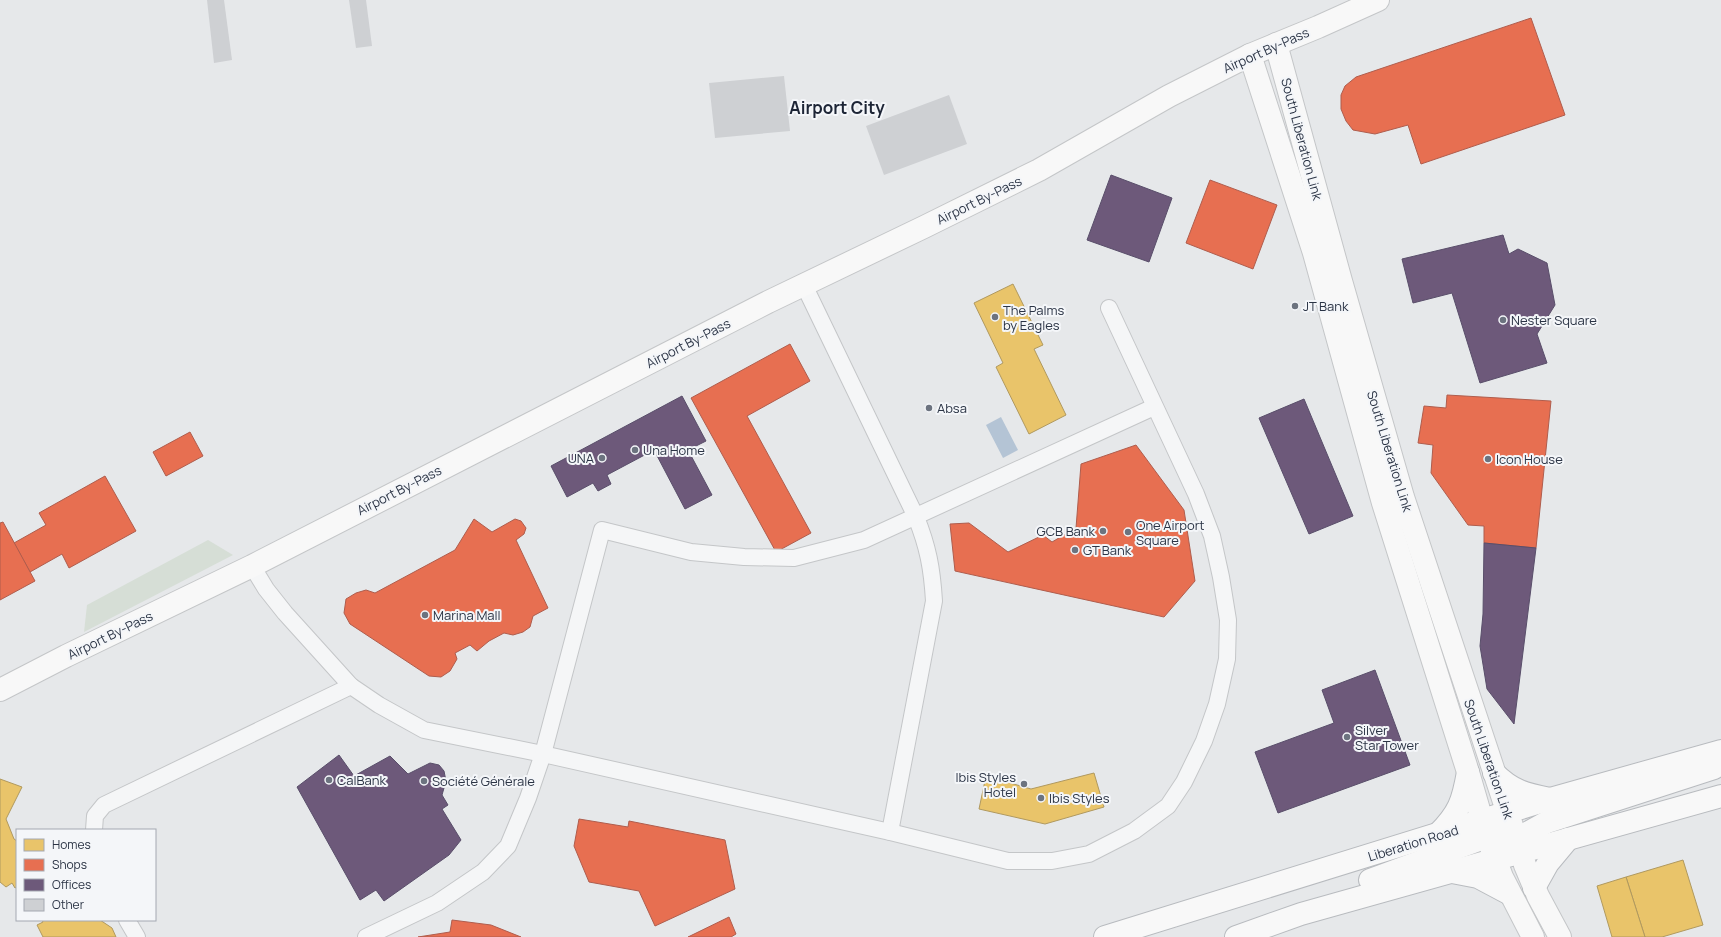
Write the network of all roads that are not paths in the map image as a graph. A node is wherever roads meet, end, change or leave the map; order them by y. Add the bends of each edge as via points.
1 (1378, 0) edge
2 (1276, 44) junction
3 (1250, 55) junction
4 (804, 285) junction
5 (1109, 308) dead end
6 (1154, 407) junction
7 (916, 517) junction
8 (252, 566) junction
9 (351, 686) junction
10 (0, 690) edge
11 (1721, 751) edge
12 (543, 754) junction
13 (1721, 765) edge
14 (1468, 772) junction
15 (1494, 773) junction
16 (1721, 796) edge
17 (1550, 799) junction
18 (1508, 813) junction
19 (94, 829) edge
20 (1484, 829) junction
21 (890, 832) junction
22 (1438, 834) junction
23 (1568, 839) junction
24 (1519, 846) junction
25 (1495, 860) junction
26 (1449, 872) junction
27 (1534, 888) junction
28 (1510, 894) junction
29 (1302, 914) junction
30 (128, 921) edge
31 (137, 937) edge
32 (366, 937) edge
33 (1105, 937) edge
34 (1236, 937) edge
35 (1533, 937) edge
36 (1560, 937) edge

1 - 2 main road, Airport By-Pass
2 - 3 main road, Airport By-Pass
2 - 15 main road, South Liberation Link via 1399,482
3 - 4 main road, Airport By-Pass via 1169,96 1039,170
3 - 14 main road, South Liberation Link via 1314,253 1385,511
4 - 7 street
4 - 8 main road, Airport By-Pass
5 - 6 street
6 - 7 street
6 - 21 street via 1196,494 1212,536 1228,620 1227,659 1217,704 1204,741 1184,782 1168,806 1134,831 1090,854 1052,861 1008,861
7 - 12 street via 864,540 794,558 691,552 602,530
7 - 21 street via 926,542 933,573 934,601
8 - 9 street via 285,613
8 - 10 main road, Airport By-Pass
9 - 12 street via 424,730
9 - 19 street via 104,805 95,816
11 - 17 main road, Liberation Road
12 - 21 street
12 - 32 street via 508,846 483,872 437,903
13 - 24 main road via 1558,818 1533,829
14 - 20 main road, South Liberation Link
14 - 22 main road via 1461,804
15 - 17 main road via 1515,789
15 - 18 main road, South Liberation Link
16 - 23 main road
17 - 18 main road, Liberation Road
18 - 20 main road, Liberation Road
18 - 24 main road, South Liberation Link
20 - 22 main road, Liberation Road
20 - 25 main road, South Liberation Link
20 - 29 main road via 1325,897
22 - 33 main road, Liberation Road
23 - 24 main road
23 - 27 main road via 1548,863
24 - 25 main road
24 - 27 main road, South Liberation Link
25 - 26 main road
25 - 28 main road, South Liberation Link
26 - 28 main road via 1478,877
26 - 29 main road
27 - 36 main road, South Liberation Link
28 - 35 main road, South Liberation Link
29 - 34 main road
30 - 31 street

